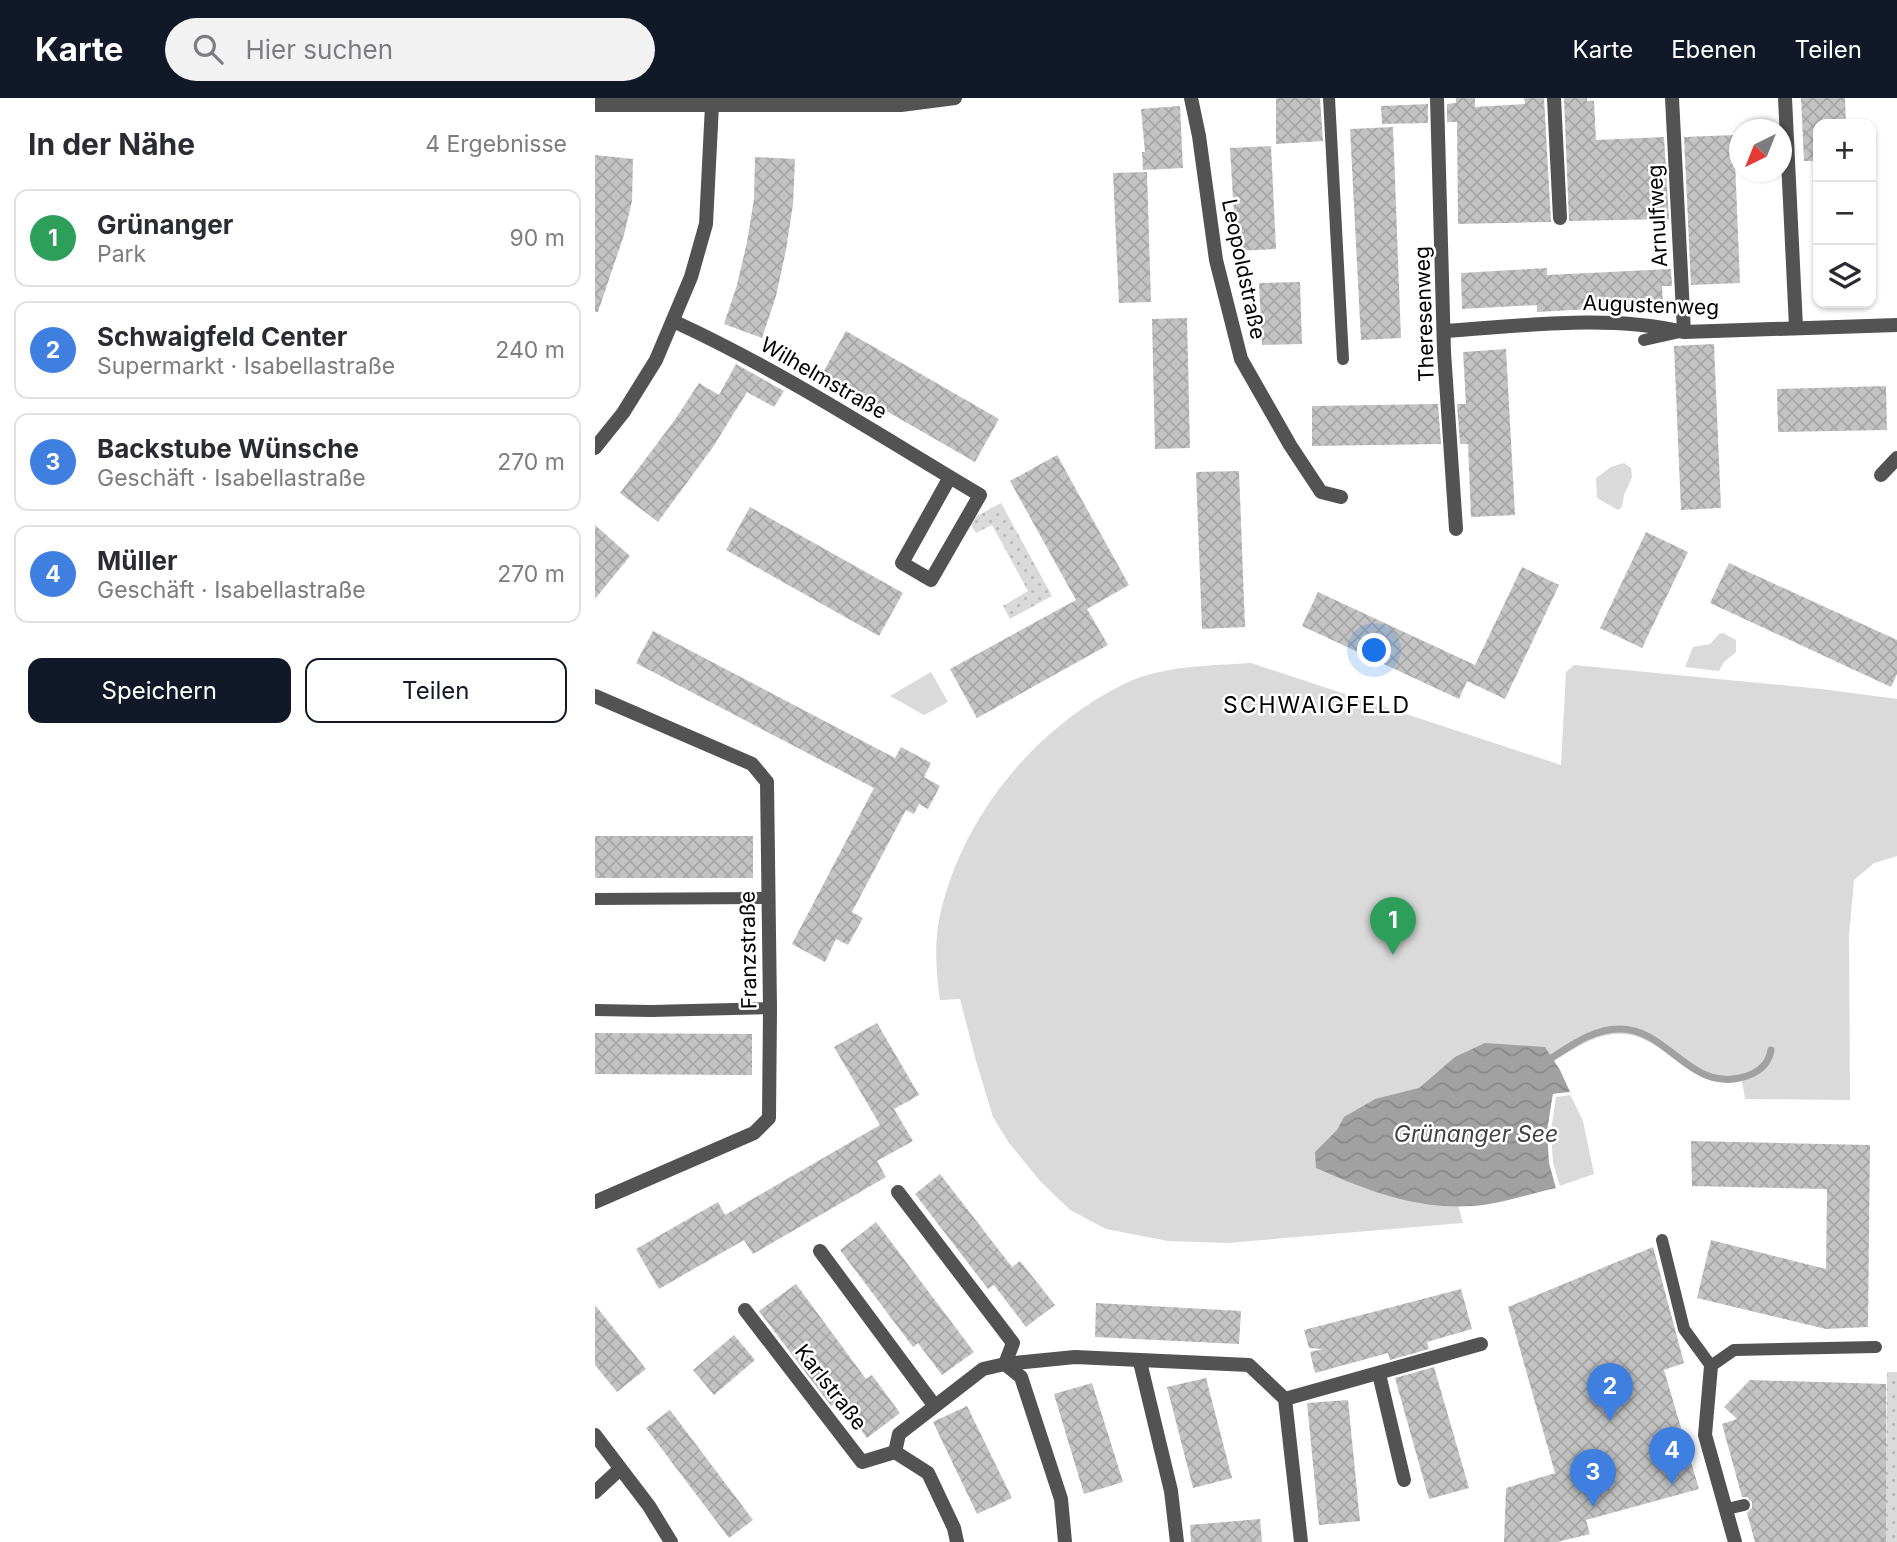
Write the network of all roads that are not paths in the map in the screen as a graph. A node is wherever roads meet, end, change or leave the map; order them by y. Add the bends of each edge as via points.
1 (955, 98) edge
2 (1191, 98) edge
3 (1329, 98) edge
4 (1437, 98) edge
5 (1554, 98) edge
6 (1672, 98) edge
7 (1785, 98) edge
8 (595, 105) edge
9 (712, 106) junction
10 (1560, 218) dead end
11 (673, 321) junction
12 (1897, 325) edge
13 (1796, 327) junction
14 (1445, 331) junction
15 (1684, 331) junction
16 (1644, 340) dead end
17 (1343, 359) dead end
18 (595, 448) edge
19 (1897, 458) edge
20 (1881, 475) dead end
21 (950, 477) junction
22 (1341, 497) dead end
23 (1456, 528) dead end
24 (595, 696) edge
25 (769, 898) junction
26 (595, 899) edge
27 (771, 1008) junction
28 (595, 1010) edge
29 (898, 1192) dead end
30 (595, 1202) edge
31 (1662, 1240) dead end
32 (820, 1251) dead end
33 (745, 1310) dead end
34 (1481, 1344) dead end
35 (1876, 1347) dead end
36 (1140, 1362) junction
37 (1005, 1364) junction
38 (1711, 1366) junction
39 (1378, 1374) junction
40 (1285, 1399) junction
41 (934, 1405) junction
42 (595, 1436) edge
43 (895, 1452) junction
44 (620, 1469) junction
45 (1404, 1480) dead end
46 (595, 1492) edge
47 (1744, 1504) dead end
48 (1727, 1509) junction
49 (671, 1542) edge
50 (957, 1542) edge
51 (1065, 1542) edge
52 (1177, 1542) edge
53 (1301, 1542) edge
54 (1735, 1542) edge

1 - 9 street via 901,105
2 - 22 street, Leopoldstraße via 1216,260 1241,359 1321,492
3 - 17 lane
4 - 14 street, Theresenweg
5 - 10 street
6 - 15 street, Arnulfweg
7 - 13 street
8 - 9 street
9 - 11 street via 706,224
11 - 18 street via 623,414
11 - 21 street, Wilhelmstraße via 752,360
12 - 13 street, Augustenweg
13 - 15 street, Augustenweg
14 - 15 street, Augustenweg via 1561,323 1655,325
14 - 23 street, Theresenweg
15 - 16 lane
19 - 20 street
21 - 21 street, Wilhelmstraße via 980,495 931,580 902,563
24 - 25 street, Franzstraße via 752,764 767,782
25 - 26 lane
25 - 27 street, Franzstraße
27 - 28 lane
27 - 30 street, Franzstraße via 769,1118 754,1133
29 - 37 street via 1013,1343
31 - 38 lane via 1684,1329
32 - 41 street
33 - 43 street, Karlstraße via 862,1462
34 - 39 street
35 - 38 lane via 1734,1350
36 - 37 street, Karlstraße via 1075,1357
36 - 40 street, Karlstraße via 1249,1365
36 - 52 street via 1171,1491
37 - 41 street, Karlstraße via 983,1369
37 - 51 street via 1021,1377 1061,1499
38 - 48 street via 1705,1435
39 - 40 street
39 - 45 street
40 - 53 street
41 - 43 street, Karlstraße via 899,1434
42 - 44 street
43 - 50 street via 928,1473
44 - 46 street
44 - 49 street
47 - 48 lane
48 - 54 street

